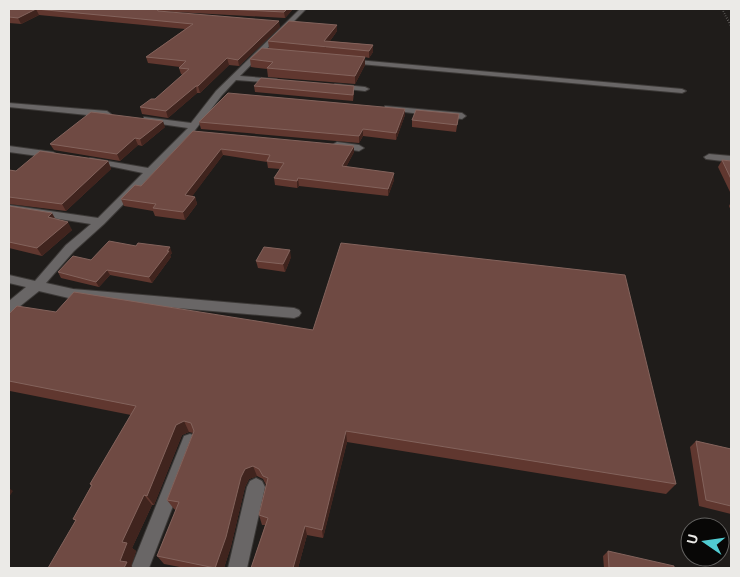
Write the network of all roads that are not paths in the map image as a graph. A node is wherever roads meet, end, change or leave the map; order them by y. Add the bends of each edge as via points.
1 (303, 9) edge
2 (336, 60) edge
3 (234, 78) junction
4 (281, 82) edge
5 (328, 86) edge
6 (365, 89) dead end
7 (682, 91) dead end
8 (9, 104) edge
9 (384, 108) edge
10 (113, 115) edge
11 (462, 116) dead end
12 (138, 118) edge
13 (193, 130) junction
14 (328, 143) edge
15 (359, 148) dead end
16 (9, 149) edge
17 (59, 156) edge
18 (709, 156) dead end
19 (78, 158) edge
20 (731, 159) edge
21 (149, 171) junction
22 (9, 208) edge
23 (100, 222) junction
24 (9, 279) edge
25 (38, 285) junction
26 (9, 308) edge
27 (294, 314) dead end
28 (190, 440) edge
29 (256, 487) dead end
30 (140, 568) edge
31 (236, 568) edge

1 - 3 street via 284,22 264,53
2 - 7 street
3 - 4 street
3 - 13 street
5 - 6 street
8 - 10 street
9 - 11 street
12 - 13 street
13 - 21 street
14 - 15 street
16 - 17 street
18 - 20 street
19 - 21 street
21 - 23 street
22 - 23 street
23 - 25 street via 70,248
24 - 25 street
25 - 26 street
25 - 27 street via 73,294
28 - 30 street
29 - 31 street

